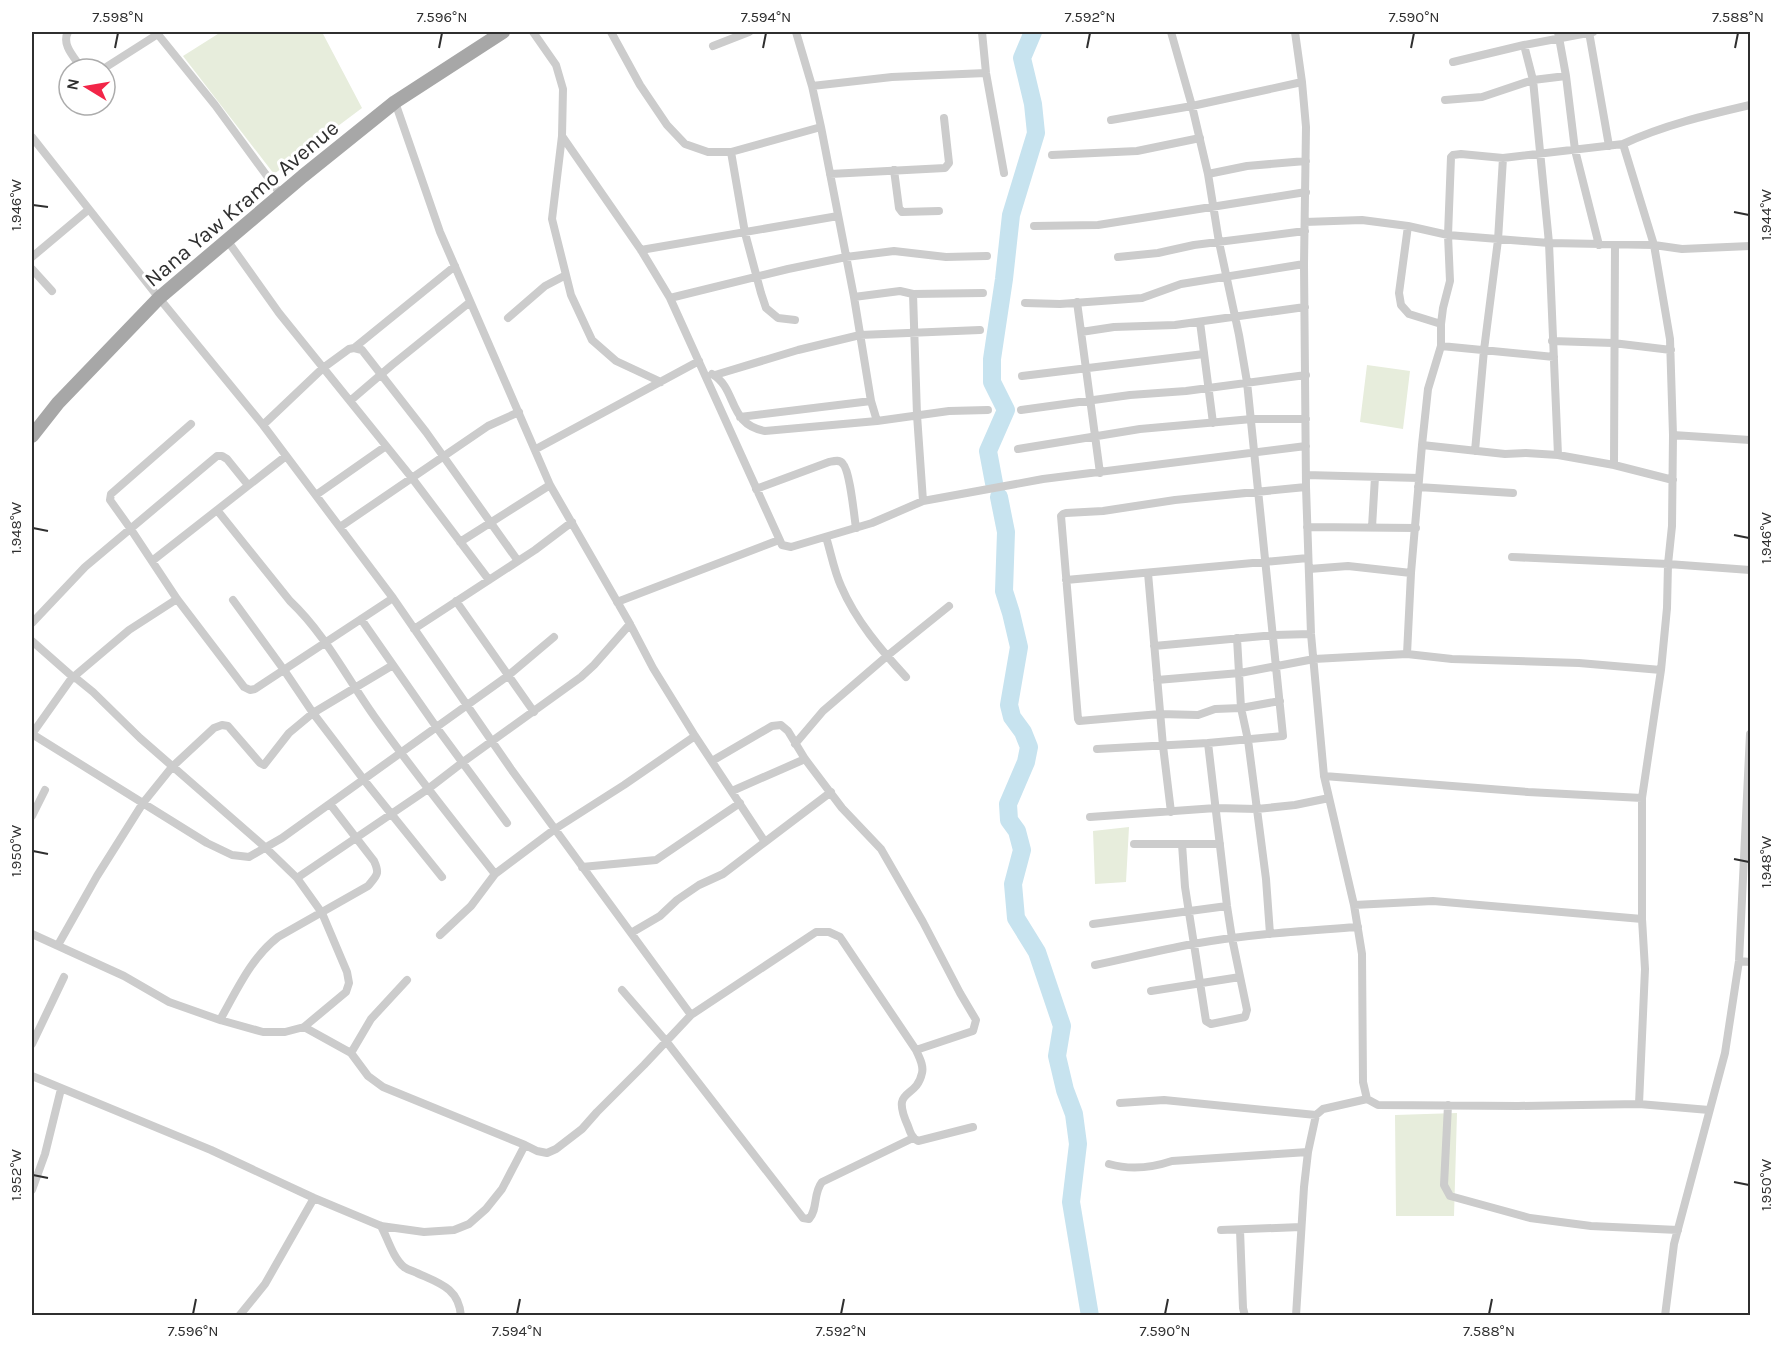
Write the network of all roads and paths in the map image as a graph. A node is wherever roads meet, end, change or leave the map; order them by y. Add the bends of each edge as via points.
1 (68, 32) edge
2 (503, 32) edge
3 (533, 32) edge
4 (611, 32) edge
5 (749, 32) edge
6 (799, 32) edge
7 (982, 32) edge
8 (1171, 32) edge
9 (1295, 32) edge
10 (1591, 32) edge
11 (157, 33) edge
12 (1558, 35) edge
13 (1524, 45) junction
14 (713, 46) dead end
15 (75, 57) edge
16 (117, 60) edge
17 (1453, 62) dead end
18 (986, 73) junction
19 (1566, 76) junction
20 (1533, 81) junction
21 (1302, 82) junction
22 (812, 86) junction
23 (1445, 100) dead end
24 (395, 102) junction
25 (1750, 105) edge
26 (1192, 106) junction
27 (944, 118) dead end
28 (1111, 120) dead end
29 (821, 127) junction
30 (562, 136) junction
31 (1200, 138) junction
32 (32, 140) edge
33 (1623, 144) junction
34 (1609, 146) junction
35 (1575, 150) junction
36 (731, 152) junction
37 (1540, 154) junction
38 (1052, 155) dead end
39 (1503, 158) junction
40 (1306, 161) junction
41 (894, 170) junction
42 (1004, 173) dead end
43 (830, 174) junction
44 (1208, 174) junction
45 (1306, 192) junction
46 (281, 195) junction
47 (1213, 207) junction
48 (88, 210) junction
49 (939, 211) dead end
50 (838, 216) junction
51 (1034, 226) dead end
52 (1305, 226) junction
53 (1408, 226) junction
54 (745, 233) junction
55 (1448, 235) junction
56 (227, 240) junction
57 (1498, 240) junction
58 (1219, 242) junction
59 (1549, 243) junction
60 (1599, 245) junction
61 (1615, 245) junction
62 (1654, 245) junction
63 (1750, 246) edge
64 (641, 250) junction
65 (987, 256) dead end
66 (32, 257) edge
67 (846, 257) junction
68 (1118, 257) dead end
69 (1305, 264) junction
70 (455, 266) junction
71 (32, 269) edge
72 (566, 275) junction
73 (1227, 276) junction
74 (756, 277) junction
75 (52, 291) dead end
76 (983, 293) dead end
77 (913, 294) junction
78 (854, 297) junction
79 (159, 298) junction
80 (670, 298) junction
81 (470, 302) junction
82 (1077, 302) junction
83 (1025, 303) dead end
84 (1305, 308) junction
85 (1235, 317) junction
86 (508, 318) dead end
87 (795, 320) dead end
88 (1200, 322) junction
89 (1441, 324) junction
90 (980, 330) dead end
91 (1082, 332) junction
92 (916, 333) junction
93 (860, 335) junction
94 (1552, 341) junction
95 (1615, 343) junction
96 (1441, 346) junction
97 (354, 348) junction
98 (1671, 350) junction
99 (1484, 351) junction
100 (1204, 354) junction
101 (1554, 357) junction
102 (701, 365) junction
103 (323, 368) junction
104 (1085, 368) junction
105 (380, 375) junction
106 (715, 375) junction
107 (1306, 375) junction
108 (1022, 376) dead end
109 (661, 382) junction
110 (1247, 382) junction
111 (1209, 388) junction
112 (871, 400) junction
113 (350, 401) junction
114 (1090, 401) junction
115 (988, 410) dead end
116 (1021, 410) dead end
117 (519, 412) junction
118 (917, 415) junction
119 (740, 417) junction
120 (1306, 419) junction
121 (1252, 420) junction
122 (878, 421) junction
123 (1213, 423) junction
124 (191, 424) dead end
125 (263, 425) junction
126 (1673, 435) junction
127 (32, 436) edge
128 (1095, 437) junction
129 (1750, 440) edge
130 (1422, 445) junction
131 (386, 446) junction
132 (1306, 446) junction
133 (536, 449) junction
134 (1018, 449) dead end
135 (1475, 451) junction
136 (1254, 452) junction
137 (1558, 455) junction
138 (286, 456) junction
139 (444, 457) junction
140 (1614, 465) junction
141 (1100, 473) junction
142 (1306, 474) junction
143 (1375, 477) junction
144 (412, 478) junction
145 (1672, 480) junction
146 (1418, 482) junction
147 (248, 485) junction
148 (550, 485) junction
149 (1306, 487) junction
150 (756, 489) junction
151 (1259, 491) junction
152 (1514, 493) dead end
153 (316, 495) junction
154 (923, 501) junction
155 (217, 510) junction
156 (572, 522) junction
157 (491, 523) junction
158 (340, 527) junction
159 (1307, 527) junction
160 (1372, 527) junction
161 (130, 528) junction
162 (856, 528) junction
163 (1416, 528) junction
164 (826, 537) junction
165 (779, 540) junction
166 (460, 542) junction
167 (1512, 557) dead end
168 (1308, 558) junction
169 (152, 561) junction
170 (518, 561) junction
171 (1265, 562) junction
172 (1668, 564) junction
173 (1309, 569) junction
174 (1750, 570) edge
175 (1148, 573) junction
176 (1411, 573) junction
177 (489, 580) junction
178 (1066, 580) junction
179 (177, 598) junction
180 (393, 598) junction
181 (233, 600) dead end
182 (456, 601) junction
183 (617, 602) junction
184 (949, 606) dead end
185 (361, 619) junction
186 (32, 623) edge
187 (630, 624) junction
188 (414, 628) junction
189 (1311, 634) junction
190 (1274, 635) junction
191 (554, 637) dead end
192 (1238, 638) junction
193 (32, 641) edge
194 (326, 643) junction
195 (1154, 646) junction
196 (1407, 654) junction
197 (887, 656) junction
198 (1314, 659) junction
199 (393, 665) junction
200 (1277, 666) junction
201 (284, 670) junction
202 (1661, 670) junction
203 (1240, 673) junction
204 (509, 675) junction
205 (906, 677) dead end
206 (74, 678) junction
207 (1157, 680) junction
208 (355, 689) junction
209 (1280, 701) junction
210 (467, 706) junction
211 (1241, 708) junction
212 (534, 712) junction
213 (313, 713) junction
214 (1160, 714) junction
215 (437, 728) junction
216 (32, 734) edge
217 (1750, 734) edge
218 (695, 736) junction
219 (1248, 740) junction
220 (493, 742) junction
221 (1208, 743) junction
222 (1750, 743) edge
223 (795, 744) junction
224 (1163, 746) junction
225 (1097, 749) dead end
226 (401, 754) junction
227 (805, 759) junction
228 (712, 761) junction
229 (463, 762) junction
230 (172, 767) junction
231 (1324, 776) junction
232 (364, 780) junction
233 (428, 789) junction
234 (45, 790) dead end
235 (732, 791) junction
236 (831, 792) junction
237 (1329, 798) junction
238 (1642, 798) junction
239 (143, 803) junction
240 (740, 803) junction
241 (330, 804) junction
242 (1216, 808) junction
243 (1257, 809) junction
244 (1171, 812) junction
245 (392, 815) junction
246 (32, 816) edge
247 (1090, 817) dead end
248 (507, 823) dead end
249 (555, 829) junction
250 (356, 839) junction
251 (765, 842) junction
252 (1134, 844) dead end
253 (1182, 844) junction
254 (1220, 844) junction
255 (266, 848) junction
256 (1748, 849) edge
257 (582, 867) junction
258 (495, 874) junction
259 (442, 877) dead end
260 (297, 878) junction
261 (1354, 905) junction
262 (1227, 906) junction
263 (1190, 912) junction
264 (322, 913) junction
265 (1642, 919) junction
266 (1093, 924) dead end
267 (1358, 927) junction
268 (631, 933) junction
269 (32, 934) edge
270 (1270, 934) junction
271 (440, 935) dead end
272 (1232, 938) junction
273 (1195, 944) junction
274 (58, 945) junction
275 (1739, 961) junction
276 (1750, 962) edge
277 (1095, 964) dead end
278 (64, 977) dead end
279 (1240, 977) junction
280 (407, 980) dead end
281 (1200, 985) junction
282 (622, 990) dead end
283 (1151, 992) dead end
284 (691, 1015) junction
285 (220, 1020) junction
286 (304, 1027) junction
287 (666, 1041) junction
288 (32, 1044) edge
289 (916, 1050) junction
290 (351, 1053) junction
291 (32, 1076) edge
292 (61, 1089) junction
293 (1367, 1099) junction
294 (1120, 1103) dead end
295 (1640, 1104) junction
296 (1448, 1106) junction
297 (1708, 1110) junction
298 (1316, 1116) junction
299 (973, 1127) dead end
300 (913, 1138) junction
301 (525, 1145) junction
302 (1308, 1152) junction
303 (1109, 1164) dead end
304 (32, 1191) edge
305 (314, 1198) junction
306 (381, 1226) junction
307 (1301, 1227) junction
308 (1221, 1230) dead end
309 (1240, 1230) junction
310 (1678, 1230) junction
311 (239, 1316) edge
312 (461, 1316) edge
313 (1245, 1316) edge
314 (1296, 1316) edge
315 (1665, 1316) edge

1 - 15 street via 66,43
2 - 24 main road, Nana Yaw Kramo Avenue
3 - 30 street via 556,65 563,89
4 - 36 street via 640,85 685,144 708,152
5 - 14 street
6 - 22 street
7 - 18 street
8 - 26 street
9 - 21 street
10 - 12 street
10 - 34 street
11 - 16 street
11 - 46 street
12 - 13 street
12 - 19 street
13 - 17 street
13 - 20 street
18 - 22 street via 891,77
18 - 42 street
19 - 20 street
19 - 35 street
20 - 23 street via 1482,97
20 - 37 street
21 - 26 street
21 - 40 street
22 - 29 street
24 - 46 main road, Nana Yaw Kramo Avenue
24 - 70 street
25 - 33 street via 1699,116
26 - 28 street
26 - 31 street
27 - 41 street via 947,166
29 - 36 street
29 - 43 street
30 - 64 street
30 - 72 street via 552,219
31 - 38 street via 1137,151
31 - 44 street
32 - 48 street
33 - 34 street
33 - 62 street
34 - 35 street
35 - 37 street
35 - 60 street
36 - 54 street
37 - 39 street
37 - 59 street
39 - 55 street via 1461,154 1451,157
39 - 57 street
40 - 44 street
40 - 45 street
41 - 43 street
41 - 49 street via 902,212
43 - 50 street
44 - 47 street
45 - 47 street
45 - 52 street
46 - 56 main road, Nana Yaw Kramo Avenue
47 - 51 street via 1098,225
47 - 58 street
48 - 66 street
48 - 79 street
50 - 54 street
50 - 67 street
52 - 53 street via 1362,220
52 - 58 street
52 - 69 street
53 - 55 street
53 - 89 street via 1399,293 1401,305 1409,314
54 - 64 street
54 - 74 street
55 - 57 street
55 - 89 street via 1450,281
56 - 79 main road, Nana Yaw Kramo Avenue
56 - 103 street
57 - 59 street
57 - 99 street
58 - 68 street
58 - 73 street
59 - 60 street
59 - 94 street
60 - 61 street
61 - 62 street
61 - 95 street
62 - 63 street via 1682,249
62 - 98 street
64 - 80 street
65 - 67 street via 946,257 894,251
67 - 74 street
67 - 78 street
69 - 73 street
69 - 84 street
70 - 81 street
70 - 97 street
71 - 75 street
72 - 86 street via 545,286
72 - 109 street via 592,340 616,361
73 - 82 street via 1181,284 1142,298
73 - 85 street
74 - 80 street
74 - 87 street via 766,308 778,318
76 - 77 street
77 - 78 street via 900,291
77 - 92 street
78 - 93 street
79 - 125 street
79 - 127 main road, Nana Yaw Kramo Avenue via 58,403
80 - 102 street
81 - 105 street
81 - 117 street
82 - 83 street
82 - 91 street
84 - 85 street
84 - 107 street
85 - 88 street
85 - 110 street
88 - 91 street
88 - 100 street
89 - 96 street
90 - 92 street
91 - 104 street
92 - 93 street
92 - 118 street
93 - 106 street
93 - 112 street
94 - 95 street
94 - 101 street
95 - 98 street
95 - 140 street
96 - 99 street
96 - 130 street via 1428,389
97 - 103 street
97 - 105 street via 362,350
98 - 126 street
99 - 101 street
99 - 135 street
100 - 104 street
100 - 111 street
101 - 137 street
102 - 106 street
102 - 109 street
102 - 150 street
103 - 113 street
103 - 125 street
104 - 108 street
104 - 114 street
105 - 113 street
105 - 139 street
106 - 119 street
107 - 110 street
107 - 120 street
109 - 133 street
110 - 111 street
110 - 121 street
111 - 114 street
111 - 123 street
112 - 119 street
112 - 122 street
113 - 131 street
114 - 116 street
114 - 128 street
115 - 118 street
117 - 133 street
117 - 139 street via 488,426
118 - 122 street
118 - 154 street
119 - 122 street via 751,427 765,431
120 - 121 street
120 - 132 street
121 - 123 street
121 - 136 street
123 - 128 street
124 - 161 street via 110,497
125 - 138 street
126 - 129 street
126 - 145 street
128 - 134 street
128 - 141 street
130 - 135 street
130 - 146 street
131 - 144 street
131 - 153 street
132 - 136 street
132 - 142 street
133 - 148 street
135 - 137 street
136 - 141 street
136 - 151 street
137 - 140 street
138 - 147 street
138 - 153 street
139 - 144 street
139 - 157 street
140 - 145 street
141 - 154 street
142 - 143 street
142 - 149 street
143 - 146 street
143 - 160 street
144 - 158 street
144 - 166 street
145 - 172 street
146 - 152 street
146 - 163 street
147 - 155 street
147 - 161 street via 226,459 217,456
148 - 156 street
148 - 157 street
149 - 151 street
149 - 159 street
150 - 162 street via 838,460 848,475
150 - 165 street
151 - 171 street
151 - 178 street via 1063,514
153 - 158 street
154 - 162 street
155 - 169 street
155 - 194 street
156 - 170 street
156 - 183 street
157 - 166 street
157 - 170 street
158 - 180 street
159 - 160 street
159 - 168 street
160 - 163 street
161 - 169 street
161 - 186 street via 85,567
162 - 164 street
163 - 176 street
164 - 165 street via 791,547
164 - 197 street via 841,586 859,619
165 - 183 street
166 - 177 street
167 - 172 street
168 - 171 street
168 - 173 street
169 - 179 street
170 - 177 street
171 - 175 street
171 - 190 street
172 - 174 street
172 - 202 street
173 - 176 street via 1348,566
173 - 189 street
175 - 178 street
175 - 195 street
176 - 196 street
177 - 182 street
178 - 214 street via 1078,719 1083,722
179 - 201 street via 247,690
179 - 206 street via 129,630
180 - 185 street
180 - 188 street
181 - 201 street
182 - 188 street
182 - 204 street
183 - 187 street
184 - 197 street
185 - 194 street
185 - 199 street
187 - 212 street via 581,677
187 - 218 street
188 - 210 street
189 - 190 street
189 - 198 street
190 - 192 street
190 - 200 street
191 - 204 street
192 - 195 street
192 - 203 street
193 - 206 street
194 - 201 street
194 - 208 street
195 - 207 street
196 - 198 street
196 - 202 street
197 - 205 street
197 - 223 street via 823,711
198 - 200 street
198 - 231 street
199 - 208 street
199 - 215 street
200 - 203 street
200 - 209 street
201 - 213 street
202 - 238 street
203 - 207 street
203 - 211 street
204 - 210 street
204 - 212 street
206 - 216 street
206 - 230 street
207 - 214 street
208 - 213 street
208 - 226 street
209 - 211 street
209 - 219 street via 1283,736
210 - 215 street
210 - 220 street
211 - 214 street via 1215,709 1198,715
211 - 219 street
212 - 220 street
213 - 230 street via 289,733 264,765 228,726 222,725 213,728
213 - 232 street
214 - 224 street
215 - 226 street
215 - 229 street
216 - 239 street
217 - 222 street
218 - 228 street
218 - 249 street
219 - 221 street
219 - 243 street
220 - 229 street
220 - 249 street
221 - 224 street
221 - 242 street
222 - 256 street
223 - 227 street
223 - 228 street via 788,731 772,726
224 - 225 street
224 - 244 street
226 - 232 street
226 - 233 street
227 - 235 street
227 - 236 street
228 - 235 street
229 - 233 street
229 - 248 street
230 - 239 street
230 - 255 street
231 - 237 street
231 - 238 street
232 - 241 street
232 - 245 street
233 - 245 street
233 - 258 street
234 - 246 street
235 - 240 street
236 - 251 street
236 - 289 street via 881,849 976,1020 973,1031
237 - 243 street
237 - 261 street
238 - 265 street
239 - 255 street via 232,855 249,857
239 - 274 street
240 - 251 street
240 - 257 street via 656,860
241 - 250 street
241 - 255 street
242 - 243 street
242 - 244 street
242 - 254 street
243 - 270 street
244 - 247 street
245 - 250 street
245 - 259 street
249 - 257 street
249 - 258 street
250 - 260 street
250 - 264 street via 374,861 377,876 368,886
251 - 268 street
252 - 253 street
253 - 254 street
253 - 263 street
254 - 262 street
255 - 260 street
256 - 275 street
257 - 268 street
258 - 271 street via 471,906
260 - 264 street
261 - 265 street via 1433,901
261 - 267 street
262 - 263 street
262 - 272 street
263 - 266 street
263 - 273 street
264 - 285 street via 266,946
264 - 286 street via 349,983 346,992
265 - 295 street via 1645,969
267 - 270 street
267 - 293 street via 1362,954 1363,1082
268 - 284 street
269 - 274 street
270 - 272 street
272 - 273 street
272 - 279 street
273 - 277 street
273 - 281 street
274 - 285 street via 169,1002
275 - 276 street
275 - 297 street via 1725,1053
278 - 288 street
279 - 281 street
279 - 281 street via 1247,1010 1245,1017 1235,1020 1208,1024
280 - 290 street via 371,1019
281 - 283 street
282 - 287 street
284 - 287 street
284 - 289 street via 816,932 829,932 840,937
285 - 286 street via 263,1032
286 - 290 street
287 - 300 street via 803,1218 813,1215 817,1188 822,1182
287 - 301 street via 582,1129 556,1149 547,1153
289 - 300 street via 923,1072 900,1106
290 - 301 street via 382,1087
291 - 292 street
292 - 304 street
292 - 305 street via 211,1150
293 - 296 street via 1378,1105
293 - 298 street via 1323,1109
294 - 298 street via 1164,1100
295 - 296 street
295 - 297 street
296 - 310 street via 1444,1185 1450,1196 1530,1218 1591,1226
297 - 310 street
298 - 302 street
299 - 300 street via 918,1141
301 - 306 street via 502,1189 468,1224 454,1230 424,1233
302 - 303 street via 1172,1161 1129,1168
302 - 307 street
305 - 306 street
305 - 311 street via 265,1284
306 - 312 street via 397,1259 405,1268 448,1287 456,1296
307 - 309 street
307 - 314 street
308 - 309 street
309 - 313 street
310 - 315 street

